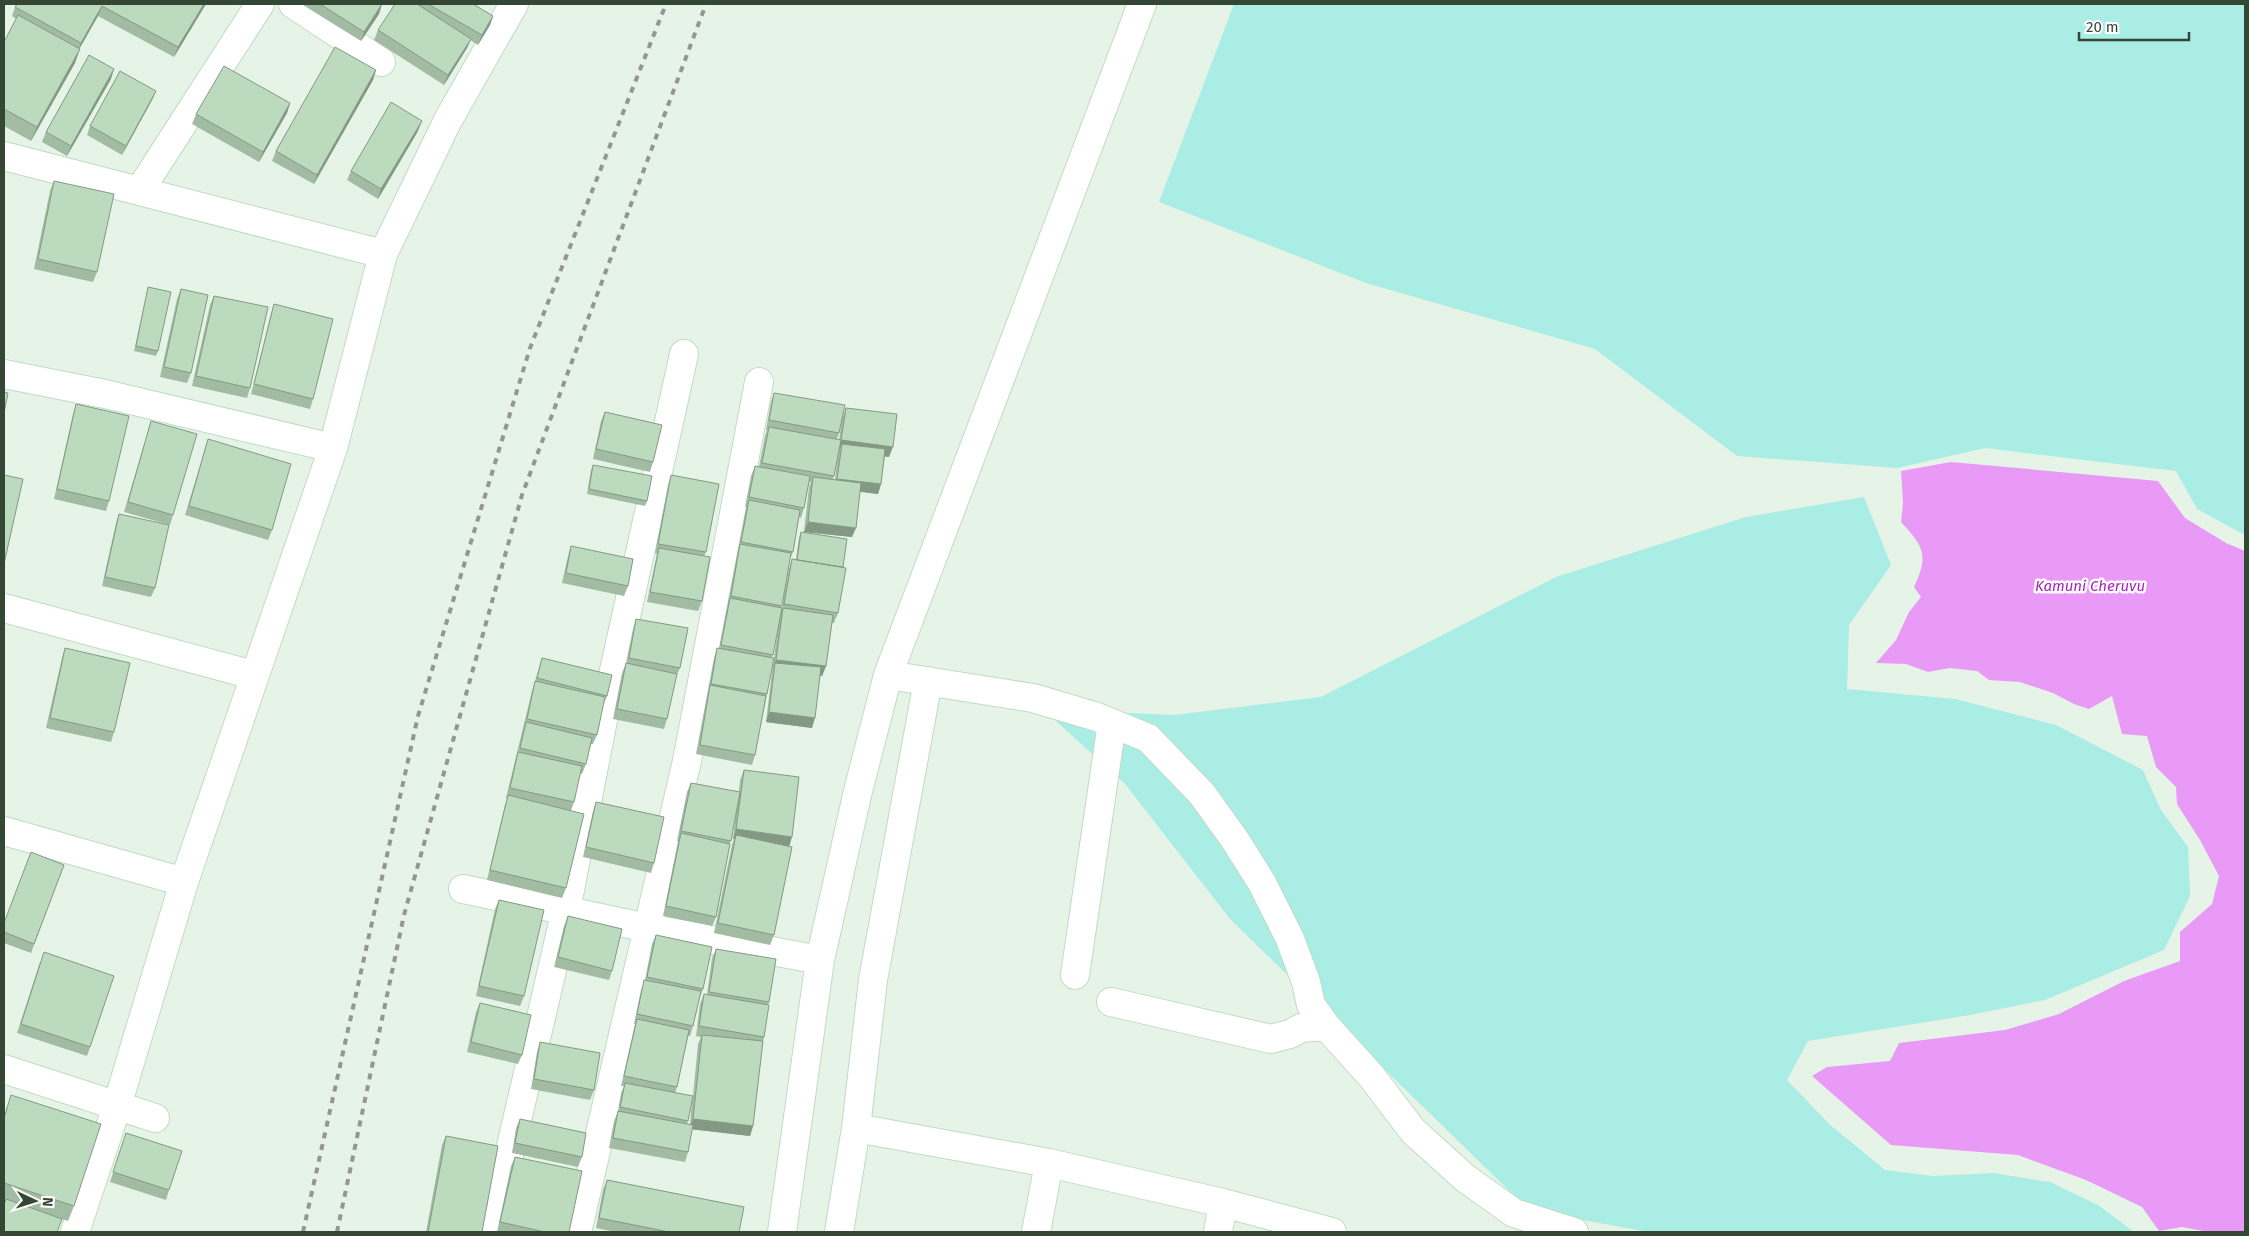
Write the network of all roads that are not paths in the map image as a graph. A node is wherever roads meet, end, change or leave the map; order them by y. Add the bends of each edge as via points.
1 (260, 4) edge
2 (293, 4) edge
3 (514, 4) edge
4 (1142, 4) edge
5 (381, 62) dead end
6 (4, 156) edge
7 (140, 190) junction
8 (383, 254) junction
9 (684, 354) dead end
10 (4, 374) edge
11 (759, 382) dead end
12 (333, 448) junction
13 (4, 608) edge
14 (254, 675) junction
15 (888, 675) junction
16 (928, 681) junction
17 (1112, 723) junction
18 (4, 831) edge
19 (184, 882) junction
20 (463, 888) dead end
21 (566, 910) junction
22 (648, 928) junction
23 (820, 960) junction
24 (1075, 975) dead end
25 (1111, 1002) dead end
26 (1326, 1026) junction
27 (4, 1069) edge
28 (117, 1106) junction
29 (155, 1118) dead end
30 (856, 1128) junction
31 (1049, 1163) junction
32 (1223, 1203) junction
33 (75, 1232) edge
34 (491, 1232) edge
35 (577, 1232) edge
36 (782, 1232) edge
37 (839, 1232) edge
38 (1036, 1232) edge
39 (1218, 1232) edge
40 (1332, 1232) edge
41 (1574, 1232) edge

1 - 7 street
2 - 5 street
3 - 8 street via 448,120
4 - 15 street
6 - 7 street
7 - 8 street
8 - 12 street
9 - 21 street via 602,725
10 - 12 street via 105,394
11 - 22 street via 687,761
12 - 14 street
13 - 14 street
14 - 19 street
15 - 16 street
15 - 23 street
16 - 17 street via 1033,698
16 - 30 street via 873,980
17 - 24 street
17 - 26 street via 1148,738 1202,794 1236,840 1290,939 1311,1005
18 - 19 street
19 - 28 street
20 - 21 street
21 - 22 street
21 - 34 street
22 - 23 street
22 - 35 street
23 - 36 street
25 - 26 street via 1271,1039 1301,1028
26 - 41 street via 1372,1077 1413,1131 1465,1178 1514,1213
27 - 28 street
28 - 29 street
28 - 33 street
30 - 31 street
30 - 37 street
31 - 32 street
31 - 38 street
32 - 39 street
32 - 40 street

